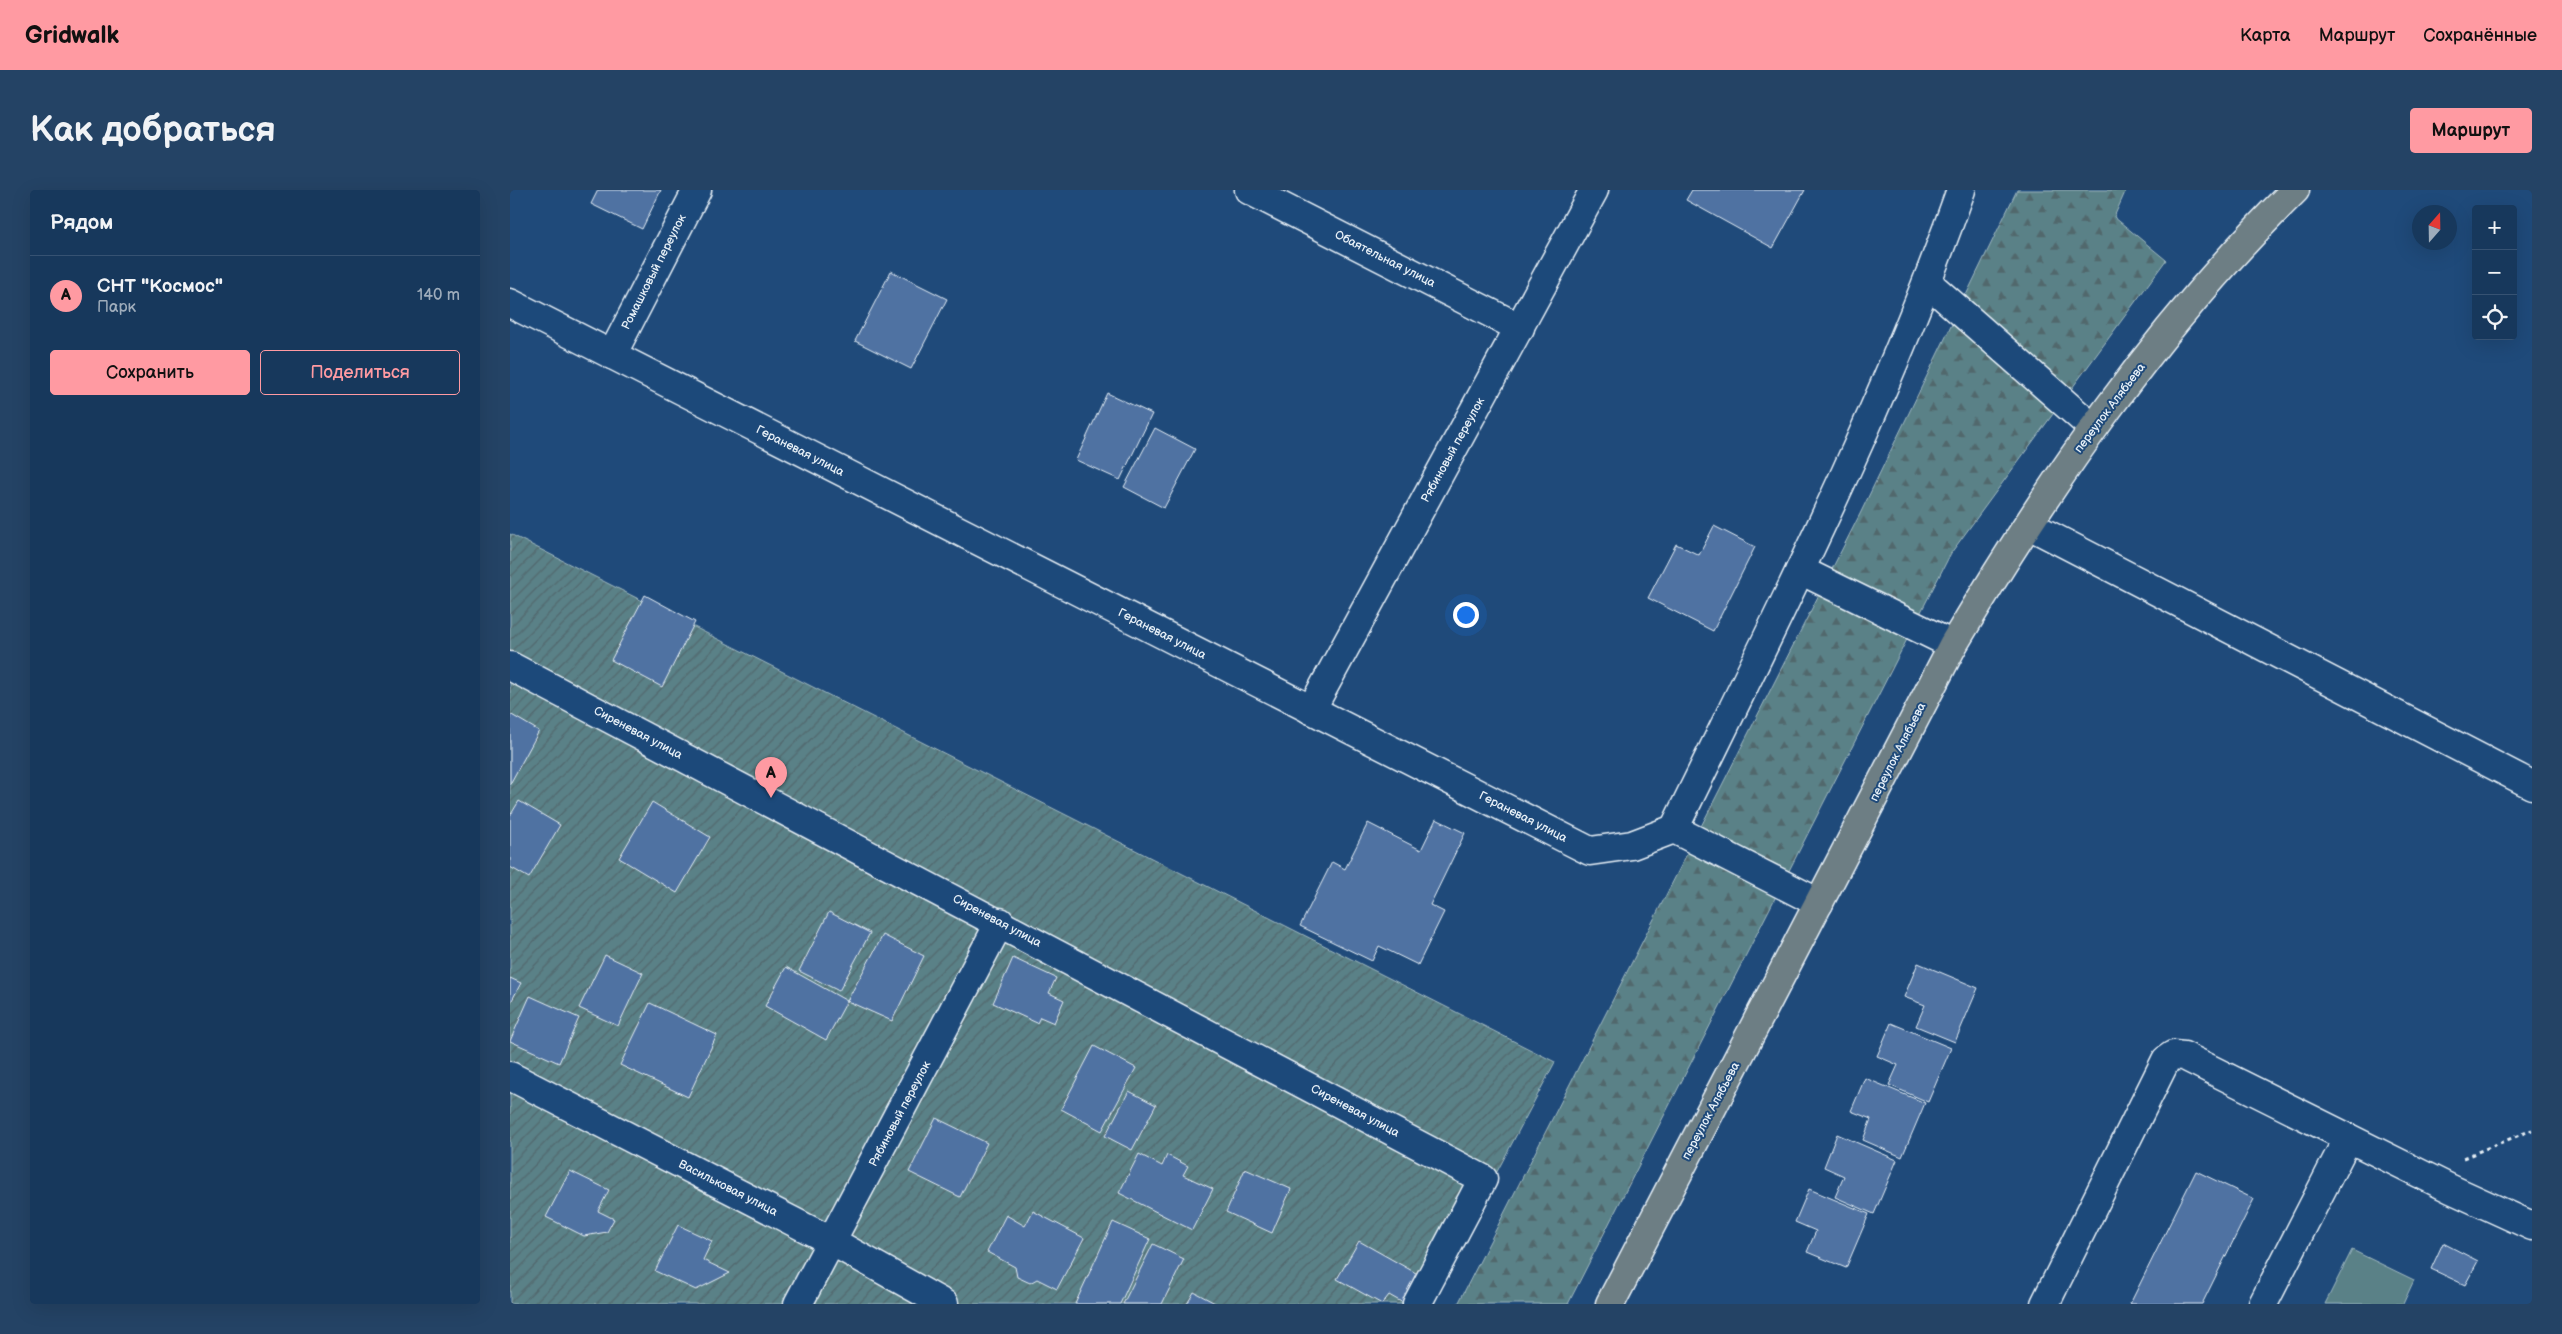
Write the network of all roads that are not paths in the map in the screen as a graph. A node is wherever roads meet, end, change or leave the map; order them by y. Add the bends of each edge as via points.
1 (697, 190) edge
2 (1249, 190) edge
3 (1594, 190) edge
4 (1961, 190) edge
5 (2295, 190) edge
6 (1928, 282) junction
7 (510, 303) edge
8 (1520, 328) junction
9 (612, 355) junction
10 (2093, 428) junction
11 (2029, 525) junction
12 (1800, 570) junction
13 (1953, 645) junction
14 (510, 666) edge
15 (1311, 710) junction
16 (2532, 785) edge
17 (1674, 830) junction
18 (1819, 903) junction
19 (1000, 922) junction
20 (510, 1076) edge
21 (2348, 1138) junction
22 (2532, 1226) edge
23 (833, 1242) junction
24 (798, 1304) edge
25 (944, 1304) edge
26 (1417, 1304) edge
27 (1610, 1304) edge
28 (2045, 1304) edge
29 (2263, 1304) edge

1 - 9 lane, Ромашковый переулок
2 - 8 lane, Обаятельная улица
3 - 8 lane, Рябиновый переулок
4 - 6 lane
5 - 10 main road, переулок Алябьева via 2246,238 2183,312
6 - 10 lane
6 - 12 lane
7 - 9 lane, Гераневая улица
8 - 15 lane, Рябиновый переулок
9 - 15 lane, Гераневая улица
10 - 11 main road, переулок Алябьева
11 - 13 main road, переулок Алябьева
11 - 16 lane
12 - 13 lane
12 - 17 lane
13 - 18 main road, переулок Алябьева
14 - 19 lane, Сиреневая улица
15 - 17 lane, Гераневая улица via 1590,851 1632,845
17 - 18 lane
18 - 27 main road, переулок Алябьева
19 - 23 lane, Рябиновый переулок
19 - 26 lane, Сиреневая улица via 1483,1179
20 - 23 lane, Васильковая улица
21 - 22 lane
21 - 28 lane via 2184,1056 2173,1055 2166,1060
21 - 29 lane
23 - 24 lane, Рябиновый переулок
23 - 25 lane, Васильковая улица

